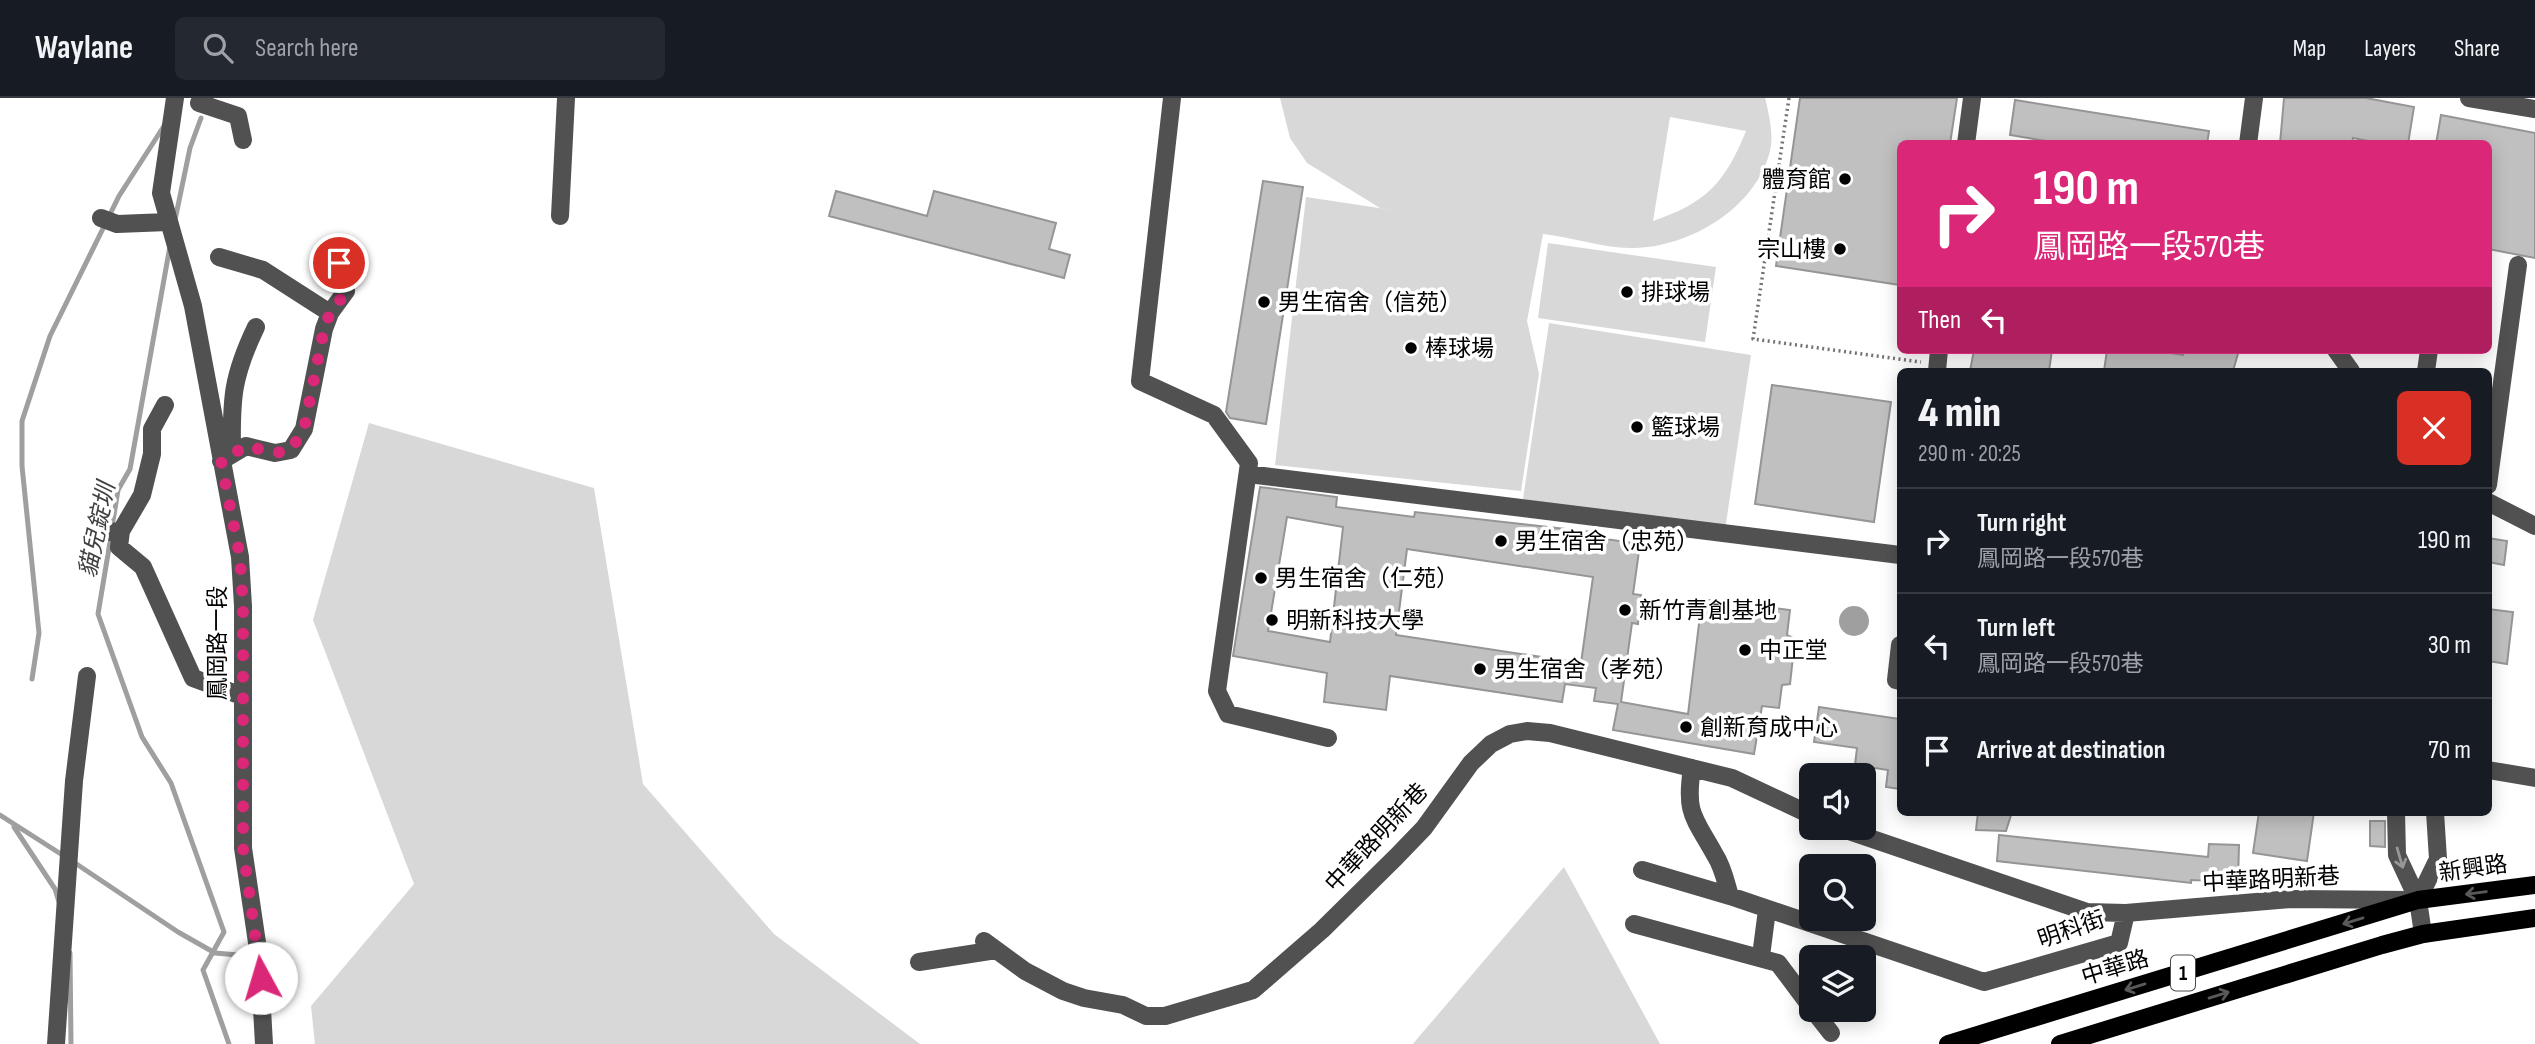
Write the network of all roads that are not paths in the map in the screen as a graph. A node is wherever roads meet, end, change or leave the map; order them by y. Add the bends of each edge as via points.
1 (175, 98) edge
2 (237, 98) edge
3 (565, 98) edge
4 (1172, 98) edge
5 (1972, 98) edge
6 (2254, 98) edge
7 (2469, 98) edge
8 (200, 101) edge
9 (218, 109) junction
10 (2535, 109) edge
11 (243, 140) dead end
12 (1967, 140) edge
13 (2249, 140) edge
14 (560, 216) dead end
15 (109, 221) dead end
16 (168, 222) junction
17 (219, 257) dead end
18 (339, 263) dead end
19 (2518, 265) dead end
20 (330, 313) junction
21 (257, 327) dead end
22 (165, 405) dead end
23 (2492, 456) edge
24 (226, 458) junction
25 (1248, 474) junction
26 (2492, 504) edge
27 (2533, 519) edge
28 (121, 531) junction
29 (96, 533) dead end
30 (1897, 555) edge
31 (87, 676) dead end
32 (242, 696) junction
33 (1328, 738) dead end
34 (1692, 768) junction
35 (2492, 771) edge
36 (2535, 778) edge
37 (1799, 809) edge
38 (2396, 816) edge
39 (2435, 816) edge
40 (1875, 840) edge
41 (1642, 870) dead end
42 (2535, 885) edge
43 (1731, 896) junction
44 (2418, 901) junction
45 (1767, 910) junction
46 (2126, 913) junction
47 (2535, 918) edge
48 (1634, 924) dead end
49 (2423, 934) junction
50 (1761, 956) junction
51 (919, 962) dead end
52 (1799, 991) edge
53 (1822, 1022) edge
54 (1831, 1033) dead end
55 (56, 1044) edge
56 (264, 1044) edge
57 (1948, 1044) edge
58 (2060, 1044) edge

1 - 8 street
1 - 16 street via 161,193
2 - 9 street
3 - 14 street
4 - 25 street via 1140,381 1214,415 1249,463
5 - 12 street
6 - 13 street
7 - 10 street
8 - 9 street
9 - 11 street via 238,116
15 - 16 street
16 - 24 street, 鳳岡路一段
17 - 20 street via 263,270
18 - 20 street via 346,292
19 - 23 street
20 - 24 street via 304,429 291,450 275,453 246,446
21 - 24 street via 234,382
22 - 28 street via 152,429 152,454 142,495
24 - 32 street, 鳳岡路一段 via 240,557
25 - 30 street
25 - 33 street via 1217,691 1228,714
26 - 27 street
28 - 29 street
28 - 32 street via 120,547 143,566 193,678
31 - 55 street via 74,781
32 - 56 street, 鳳岡路一段 via 243,848 259,956
34 - 37 street via 1732,778
34 - 43 street via 1688,796 1695,823 1717,857
34 - 51 street, 中華路明新巷 via 1550,733 1510,734 1471,763 1424,828 1322,930 1253,990 1165,1016 1146,1016 1122,1005 1084,999 1025,971 990,945
35 - 36 street
38 -> 44 street via 2397,855
39 - 44 street via 2438,859
40 - 46 street, 明科街 via 2087,912
41 - 43 street
42 -> 44 main road, 新興路 / 1
43 - 45 street
44 - 46 street, 中華路明新巷 via 2291,899
44 - 49 street
44 -> 57 main road, 中華路 / 1
45 - 46 street, 明科街 via 1984,982 2119,943
45 - 50 street
47 - 49 main road, 1
48 - 50 street
58 -> 49 main road, 1
50 - 52 street via 1778,963
53 - 54 street

